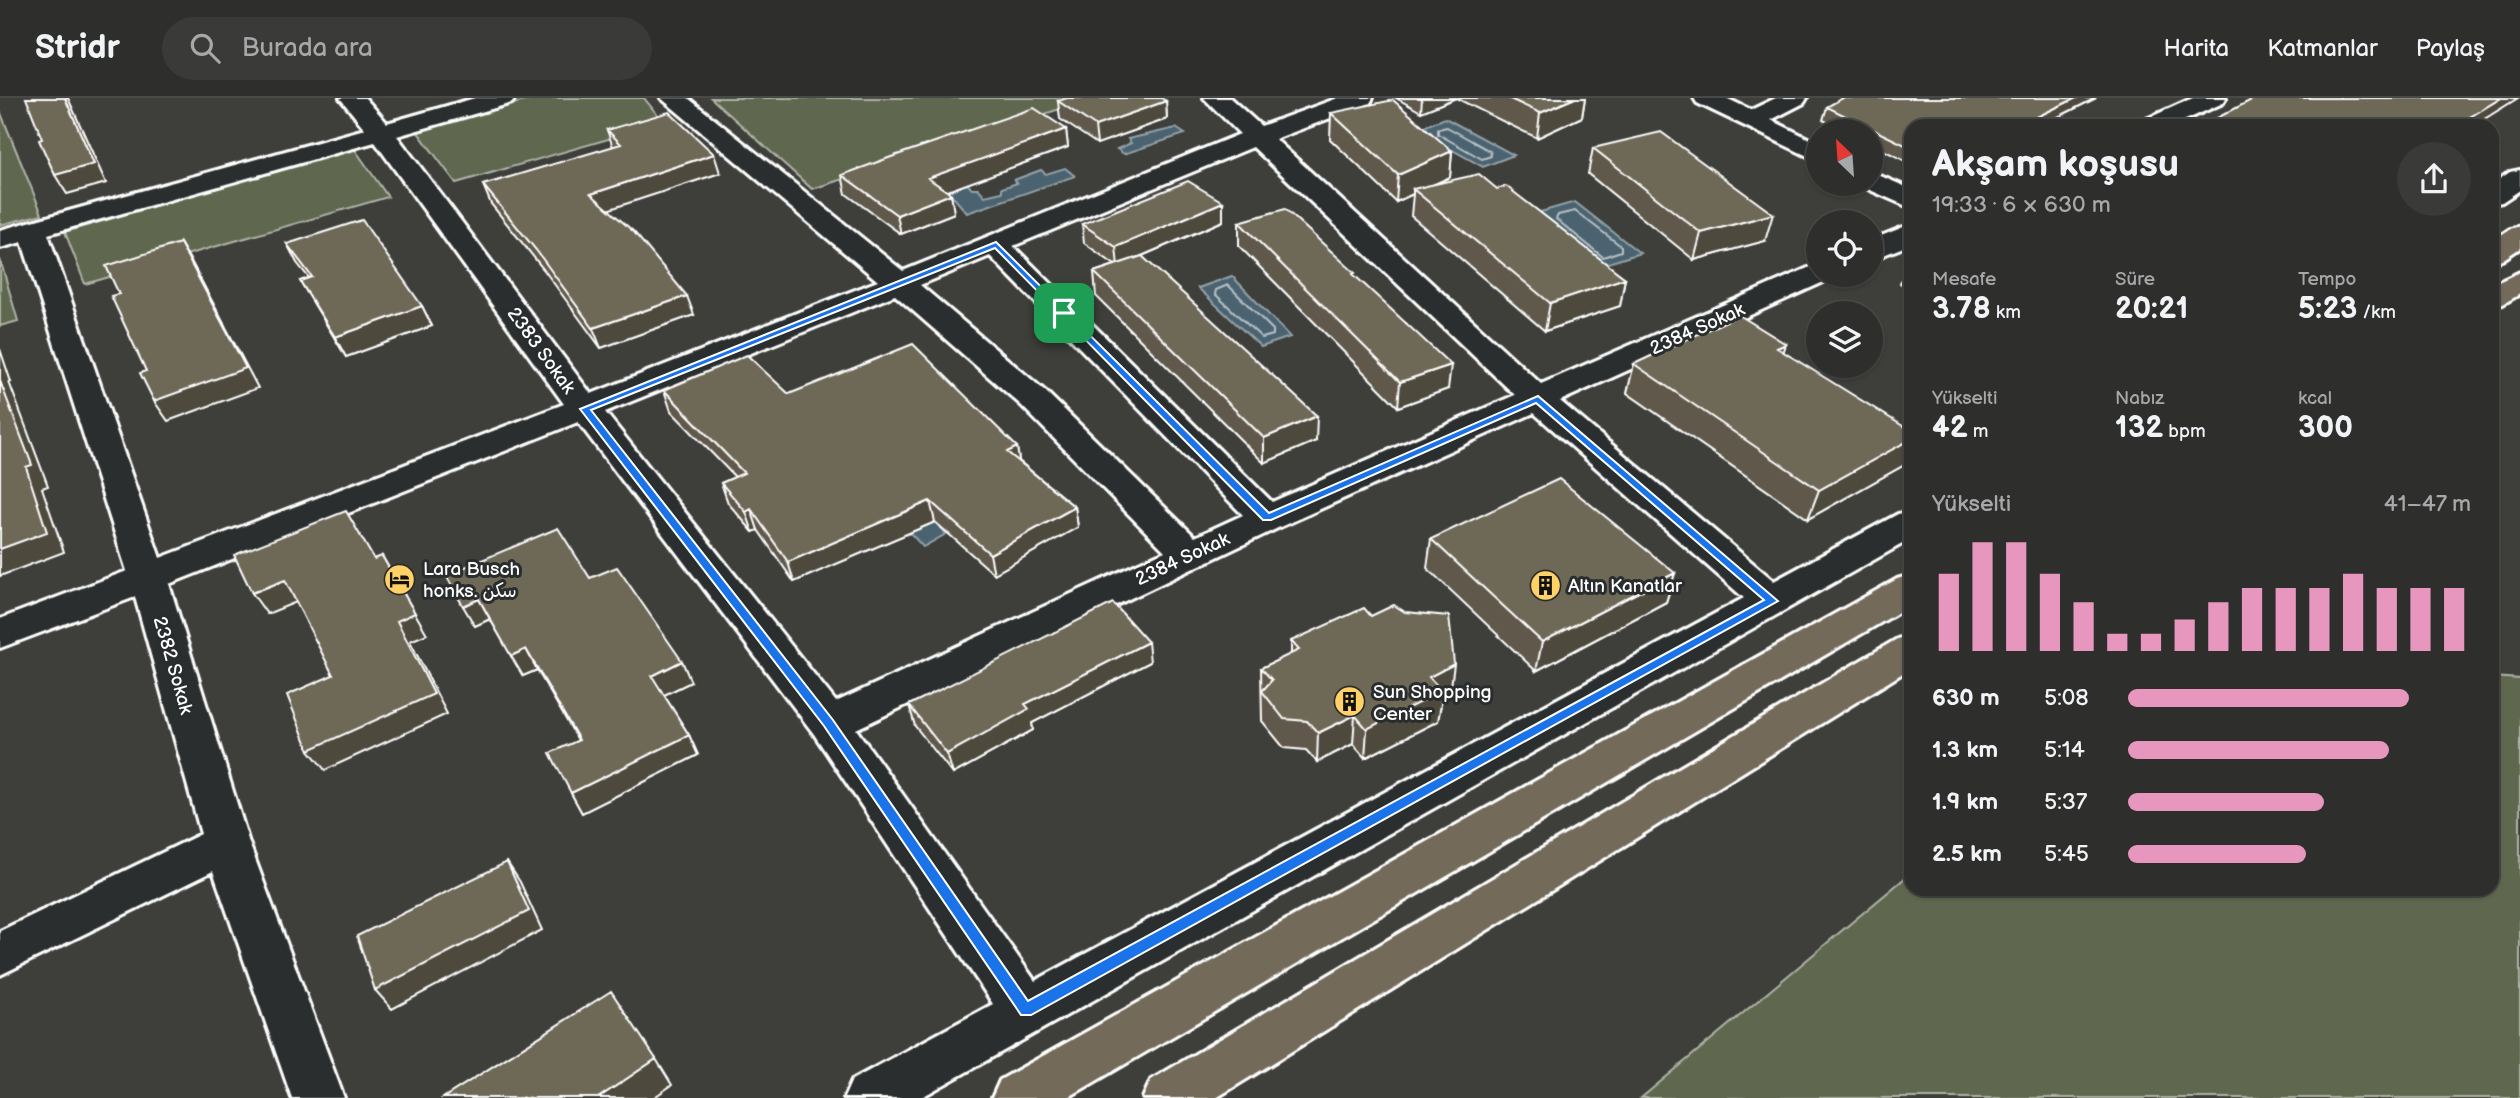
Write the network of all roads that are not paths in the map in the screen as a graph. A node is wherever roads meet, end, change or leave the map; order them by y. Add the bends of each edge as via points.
1 (352, 98) edge
2 (503, 98) edge
3 (673, 98) edge
4 (1216, 98) edge
5 (1361, 98) edge
6 (1706, 98) edge
7 (1795, 98) edge
8 (2214, 98) edge
9 (2167, 119) edge
10 (1752, 120) junction
11 (381, 132) junction
12 (1254, 136) junction
13 (1806, 147) edge
14 (2520, 178) edge
15 (1883, 186) edge
16 (2499, 192) edge
17 (1904, 196) edge
18 (16, 235) edge
19 (2520, 235) edge
20 (1904, 236) edge
21 (996, 245) junction
22 (1883, 246) edge
23 (2499, 249) edge
24 (1806, 279) edge
25 (2520, 281) edge
26 (899, 283) junction
27 (2499, 294) edge
28 (1538, 399) junction
29 (585, 409) junction
30 (1267, 518) junction
31 (1904, 527) edge
32 (1190, 554) junction
33 (148, 577) junction
34 (1904, 591) edge
35 (1772, 601) junction
36 (0, 634) edge
37 (1904, 653) edge
38 (829, 723) junction
39 (226, 843) junction
40 (0, 954) edge
41 (1026, 1010) junction
42 (318, 1098) edge
43 (870, 1098) edge
44 (1018, 1098) edge
45 (1169, 1098) edge

1 - 11 street, 2383 Sokak
2 - 11 street
3 - 26 street
4 - 12 street
5 - 12 street
6 - 10 street
7 - 10 street
8 - 9 street
10 - 13 street
11 - 18 street
11 - 29 street, 2383 Sokak
12 - 21 street
12 - 28 street
14 - 16 street
15 - 17 street
18 - 33 street, 2382 Sokak
19 - 23 main road
20 - 22 street
21 - 26 street
21 - 30 street
24 - 28 street, 2384 Sokak
25 - 27 main road
26 - 29 street
26 - 32 street via 1033,398
28 - 30 street, 2384 Sokak
28 - 35 street
29 - 33 street
29 - 38 street, 2383 Sokak
30 - 32 street, 2384 Sokak
31 - 35 street
32 - 38 street, 2384 Sokak
33 - 36 street
33 - 39 street, 2382 Sokak
34 - 44 main road
35 - 41 street
37 - 45 main road
38 - 41 street, 2383 Sokak
39 - 40 street
39 - 42 street, 2382 Sokak
41 - 43 street

